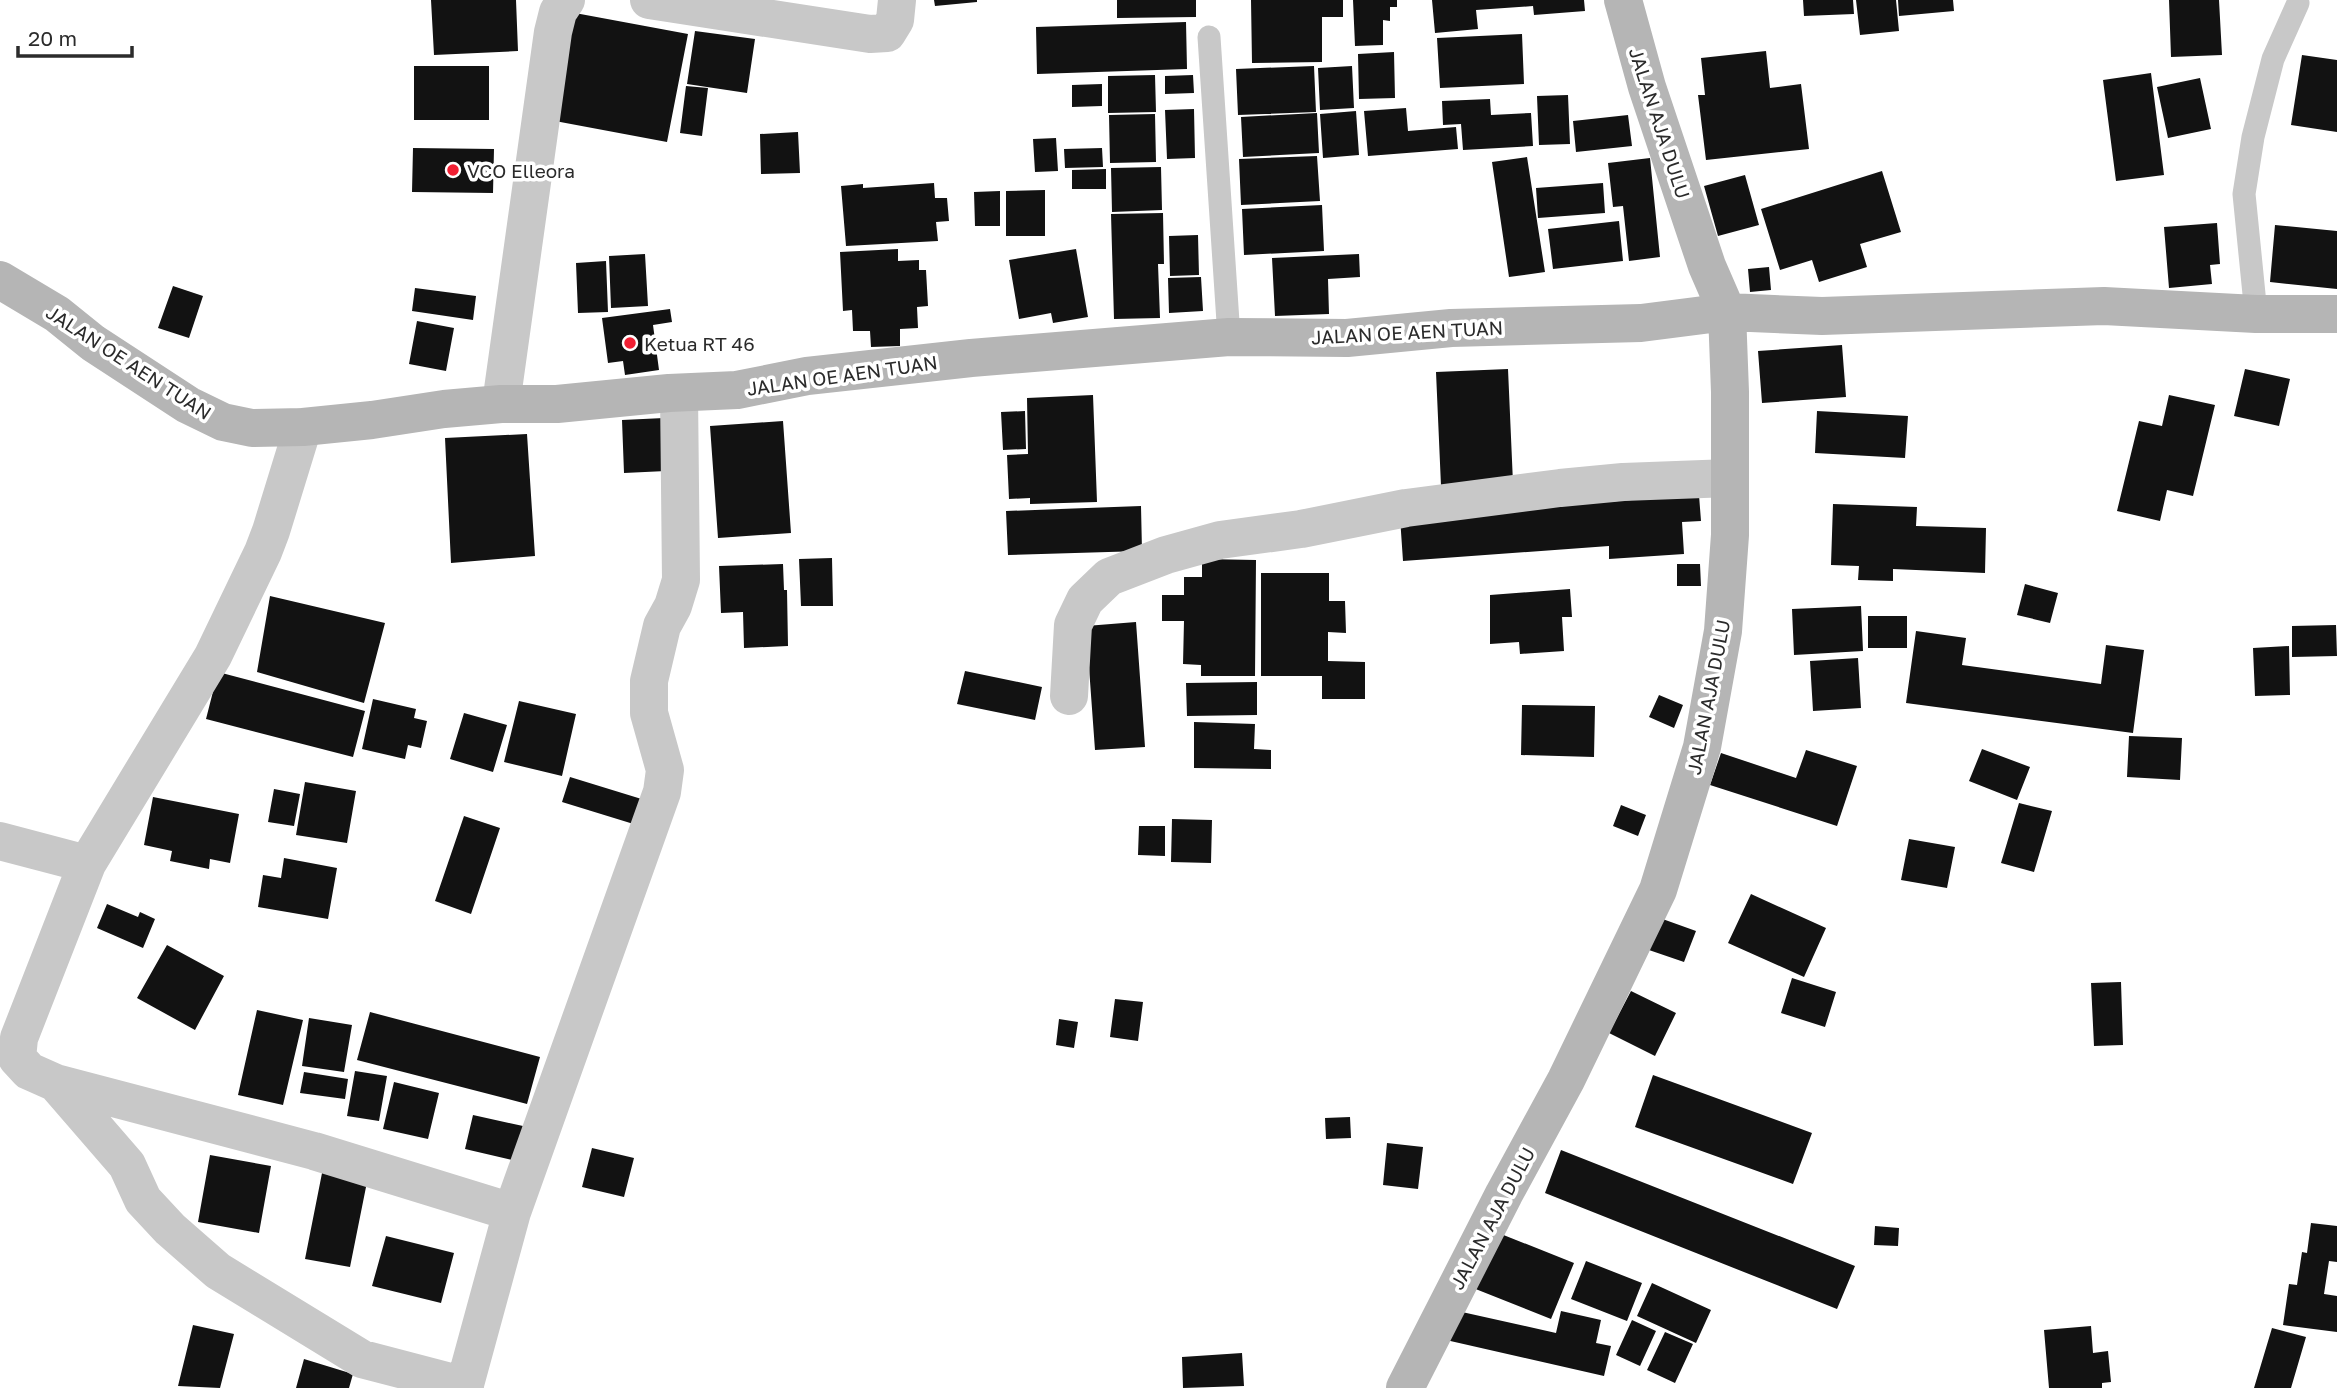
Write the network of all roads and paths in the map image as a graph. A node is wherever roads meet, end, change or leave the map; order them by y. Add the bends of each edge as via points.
1 (566, 0) edge
2 (649, 0) edge
3 (897, 0) edge
4 (1623, 0) edge
5 (2298, 3) dead end
6 (1209, 37) dead end
7 (0, 280) edge
8 (1727, 312) junction
9 (2337, 313) edge
10 (2256, 314) junction
11 (1229, 337) junction
12 (679, 393) junction
13 (501, 404) junction
14 (303, 427) junction
15 (1730, 478) junction
16 (1069, 696) dead end
17 (0, 841) edge
18 (87, 864) junction
19 (56, 1083) junction
20 (512, 1212) junction
21 (465, 1387) edge
22 (1405, 1388) edge

1 - 13 street via 553,32
2 - 3 street via 870,34 887,33 895,20
4 - 8 street, JALAN AJA DULU via 1698,241
5 - 10 lane via 2273,59 2244,194
6 - 11 lane
7 - 14 street, JALAN OE AEN TUAN via 188,405 223,422 252,428
8 - 10 street, JALAN OE AEN TUAN via 1822,316 2104,306
8 - 11 street, JALAN OE AEN TUAN via 1641,323 1451,328 1347,338
8 - 15 street, JALAN AJA DULU
9 - 10 street, JALAN OE AEN TUAN
11 - 12 street, JALAN OE AEN TUAN via 971,358 807,376 737,390
12 - 13 street, JALAN OE AEN TUAN
12 - 20 street via 681,580 662,626 649,681 649,713 665,770 662,792
13 - 14 street, JALAN OE AEN TUAN
14 - 18 street via 271,531 214,656
15 - 16 street via 1623,482 1406,508 1220,540 1166,555 1108,577 1085,600 1073,625
15 - 22 street, JALAN AJA DULU via 1723,631 1702,747 1658,890 1566,1080
17 - 18 street
18 - 19 street via 19,1038 18,1058 29,1072
19 - 20 street via 314,1151
19 - 21 street via 127,1165 143,1200 218,1271 362,1359
20 - 21 street

